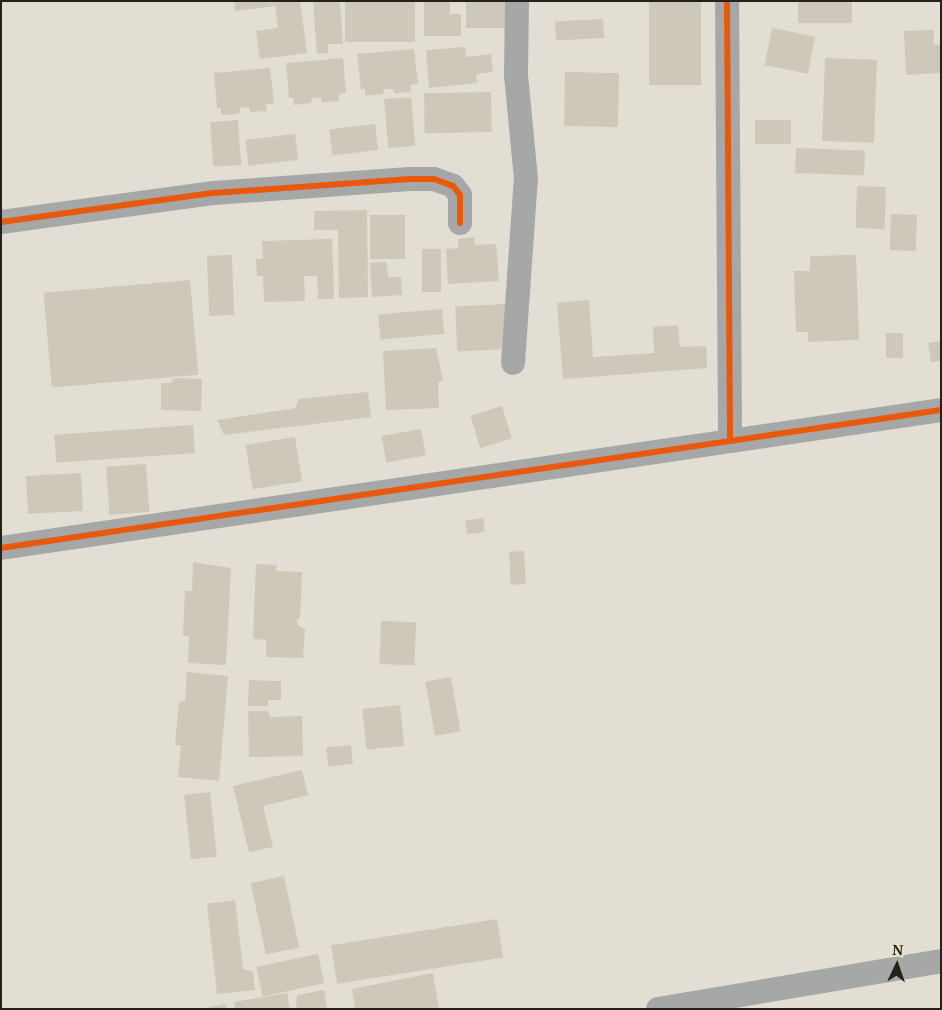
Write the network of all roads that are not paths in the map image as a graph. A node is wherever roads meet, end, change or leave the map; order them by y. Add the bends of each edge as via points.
1 (517, 1) edge
2 (728, 1) edge
3 (1, 222) edge
4 (460, 223) dead end
5 (513, 363) dead end
6 (941, 410) edge
7 (730, 441) junction
8 (1, 548) edge
9 (941, 961) edge
10 (658, 1009) edge

1 - 5 street via 516,75 526,179
2 - 7 street
3 - 4 street via 214,192 434,179 453,186 460,195
6 - 7 street
7 - 8 street
9 - 10 street

